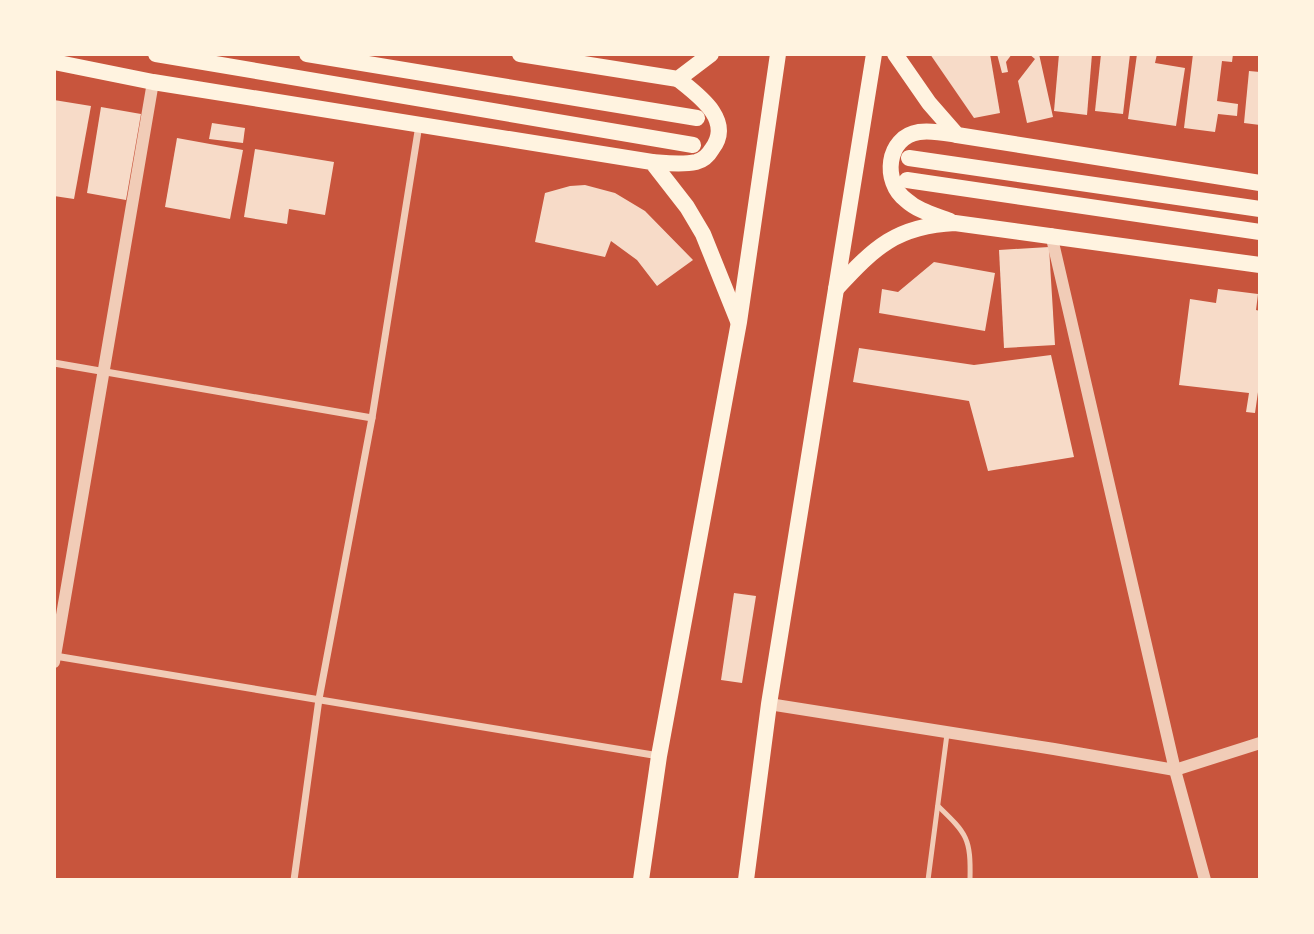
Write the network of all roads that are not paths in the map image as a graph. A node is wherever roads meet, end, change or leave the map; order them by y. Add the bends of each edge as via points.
1 (156, 54) edge
2 (307, 54) edge
3 (520, 54) edge
4 (711, 54) edge
5 (778, 54) edge
6 (874, 54) edge
7 (895, 54) edge
8 (54, 62) edge
9 (678, 79) junction
10 (153, 82) junction
11 (697, 118) dead end
12 (419, 125) junction
13 (957, 135) junction
14 (693, 145) dead end
15 (909, 158) dead end
16 (652, 162) junction
17 (907, 180) dead end
18 (1260, 183) edge
19 (1260, 209) edge
20 (955, 223) junction
21 (1260, 232) edge
22 (1051, 234) junction
23 (1260, 265) edge
24 (836, 289) junction
25 (739, 322) junction
26 (54, 363) edge
27 (104, 370) junction
28 (372, 418) junction
29 (55, 659) edge
30 (319, 699) junction
31 (769, 704) junction
32 (947, 732) junction
33 (1260, 743) edge
34 (659, 756) junction
35 (1175, 770) junction
36 (938, 806) junction
37 (294, 880) edge
38 (641, 880) edge
39 (746, 880) edge
40 (928, 880) edge
41 (970, 880) edge
42 (1205, 880) edge

1 - 14 main road
2 - 11 main road
3 - 9 main road
4 - 9 main road
5 - 25 main road
6 - 24 main road
7 - 13 main road
8 - 10 main road
9 - 16 main road via 714,111 715,145 697,162
10 - 12 main road
10 - 27 street
12 - 16 main road
12 - 28 street
13 - 18 main road
13 - 20 main road via 918,132 904,137 890,164 895,188 903,199
15 - 19 main road
16 - 25 main road via 703,234
17 - 21 main road
20 - 22 main road
20 - 24 main road via 929,224 895,237
22 - 23 main road
22 - 35 street
24 - 31 main road
25 - 34 main road
26 - 27 street
27 - 28 street
27 - 29 street
28 - 30 street
29 - 30 street
30 - 34 street
30 - 37 street
31 - 32 street
31 - 39 main road
32 - 35 street
32 - 36 lane
33 - 35 street
34 - 38 main road
35 - 42 street
36 - 40 lane
36 - 41 lane via 963,831 970,851

